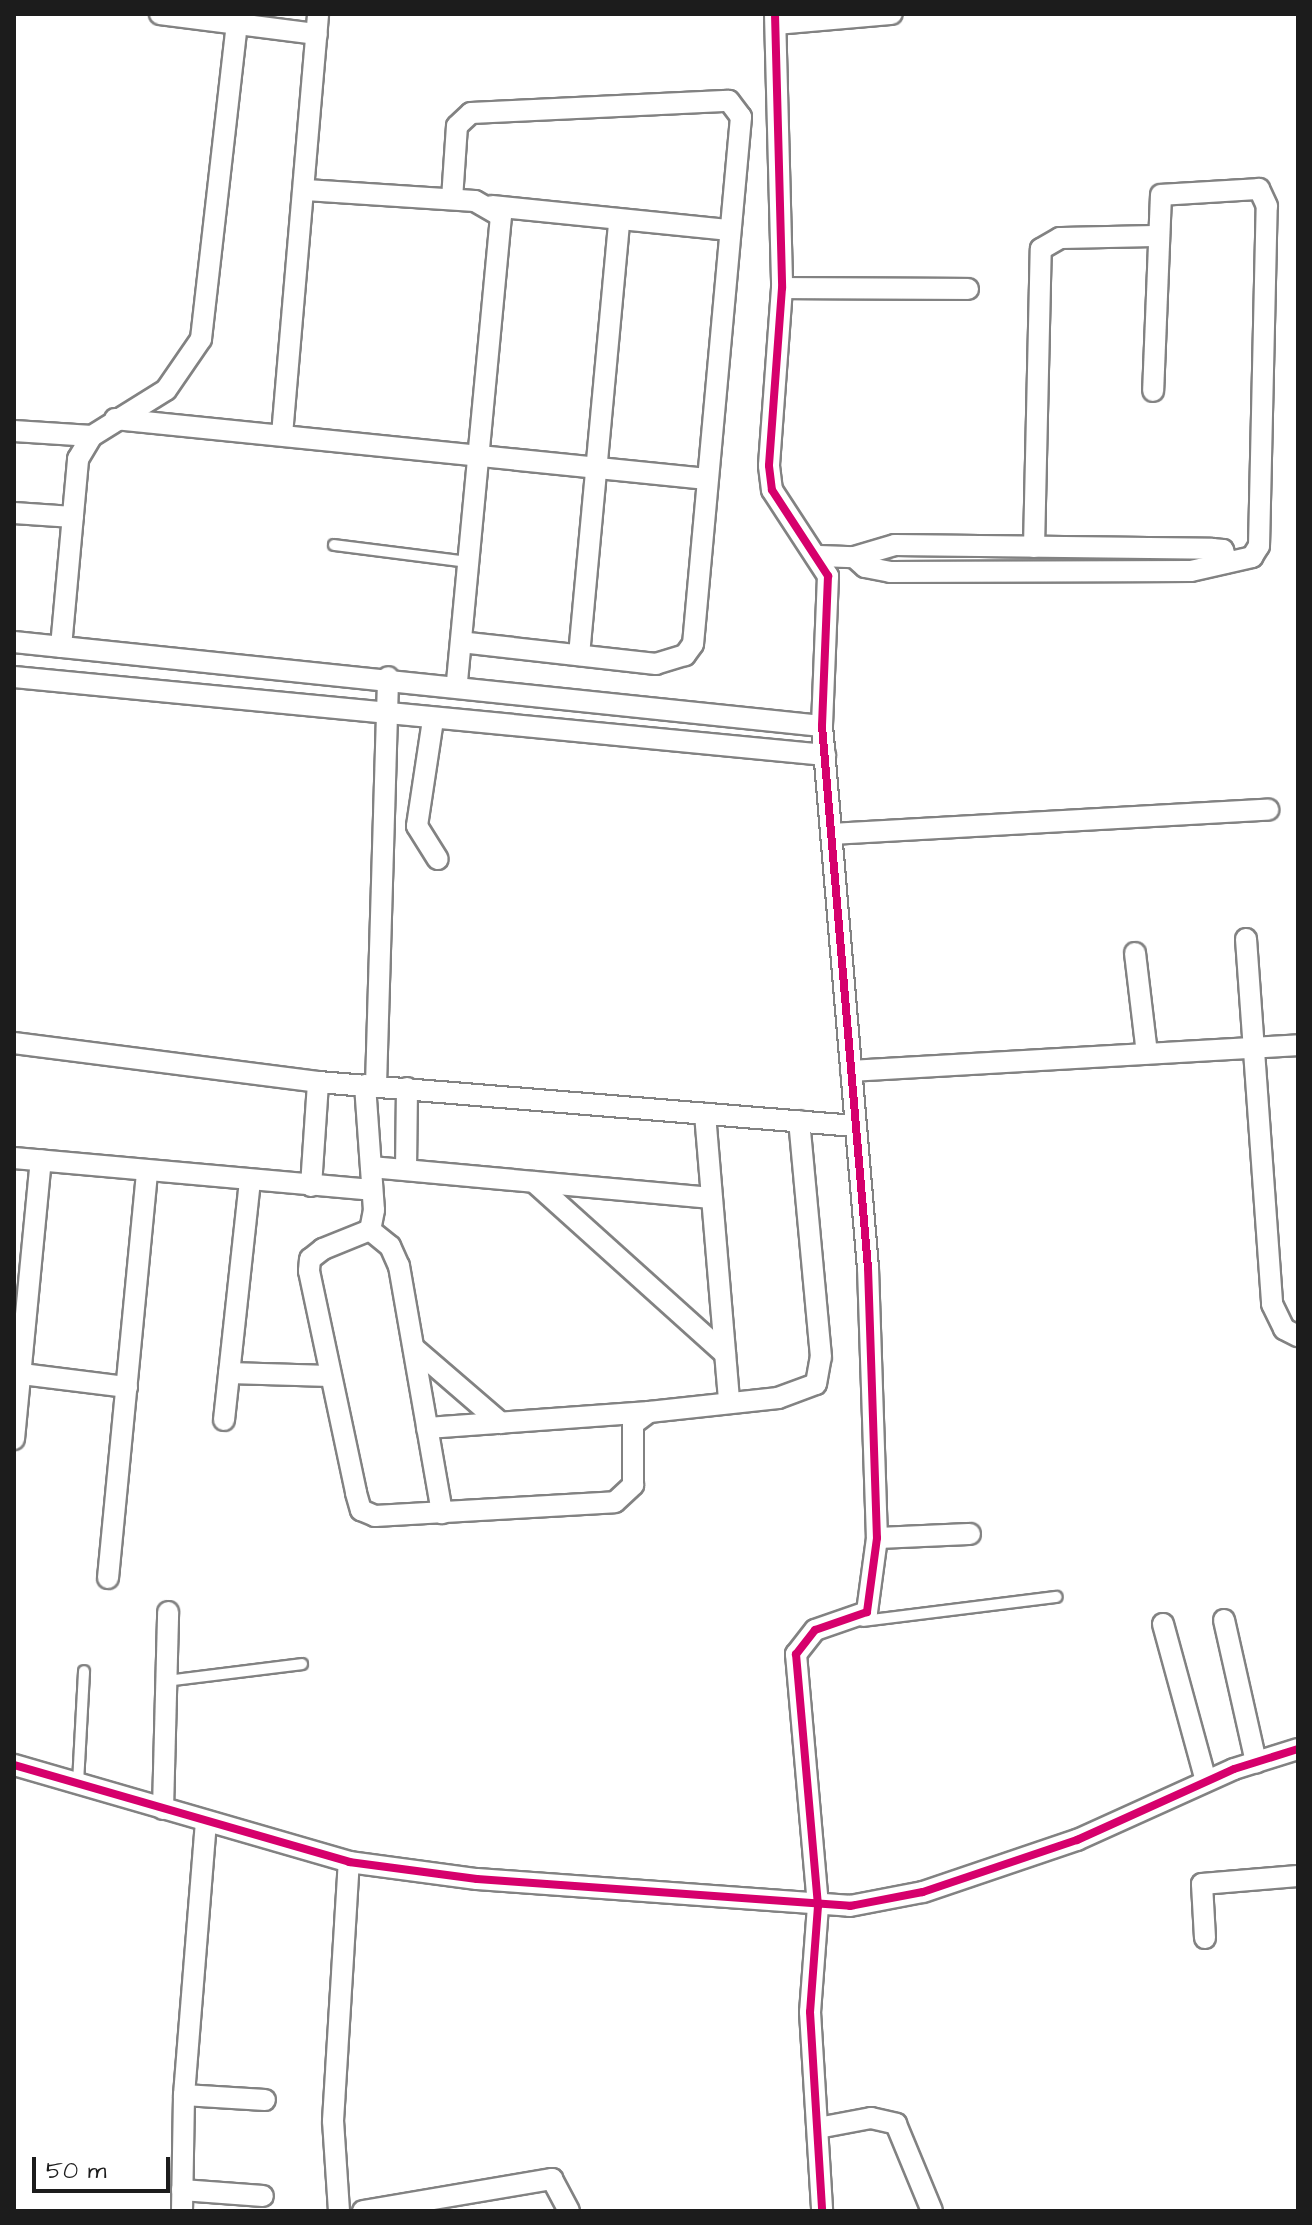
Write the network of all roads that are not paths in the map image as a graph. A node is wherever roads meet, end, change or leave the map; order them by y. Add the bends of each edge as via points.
1 (160, 14) edge
2 (892, 14) edge
3 (776, 19) edge
4 (237, 24) junction
5 (318, 24) edge
6 (306, 190) junction
7 (452, 199) junction
8 (492, 206) junction
9 (619, 221) junction
10 (730, 230) junction
11 (1156, 236) junction
12 (782, 288) junction
13 (968, 289) dead end
14 (1153, 391) dead end
15 (115, 419) junction
16 (14, 431) edge
17 (282, 435) junction
18 (92, 436) junction
19 (480, 454) junction
20 (595, 466) junction
21 (707, 479) junction
22 (14, 513) edge
23 (73, 517) junction
24 (334, 545) dead end
25 (1034, 547) junction
26 (819, 556) junction
27 (854, 557) junction
28 (469, 562) junction
29 (1227, 562) junction
30 (14, 642) edge
31 (461, 642) junction
32 (61, 647) junction
33 (579, 655) junction
34 (14, 677) edge
35 (388, 677) junction
36 (457, 684) junction
37 (386, 713) junction
38 (433, 720) junction
39 (822, 726) junction
40 (825, 755) junction
41 (1268, 810) dead end
42 (832, 834) junction
43 (438, 859) dead end
44 (1246, 939) dead end
45 (1135, 953) dead end
46 (14, 1043) edge
47 (1298, 1045) edge
48 (1252, 1048) junction
49 (1147, 1053) junction
50 (851, 1071) junction
51 (318, 1082) junction
52 (371, 1085) junction
53 (407, 1088) junction
54 (705, 1114) junction
55 (799, 1121) junction
56 (854, 1126) junction
57 (14, 1158) edge
58 (41, 1160) junction
59 (371, 1167) junction
60 (406, 1170) junction
61 (147, 1171) junction
62 (250, 1181) junction
63 (534, 1182) junction
64 (311, 1186) junction
65 (372, 1190) junction
66 (712, 1198) junction
67 (370, 1230) junction
68 (1298, 1336) edge
69 (414, 1348) junction
70 (725, 1354) junction
71 (17, 1373) edge
72 (229, 1373) junction
73 (330, 1376) junction
74 (127, 1387) junction
75 (729, 1402) junction
76 (649, 1412) junction
77 (224, 1420) dead end
78 (501, 1423) junction
79 (427, 1428) junction
80 (14, 1439) edge
81 (442, 1513) junction
82 (970, 1534) dead end
83 (877, 1538) junction
84 (108, 1578) dead end
85 (1057, 1597) dead end
86 (168, 1612) dead end
87 (1224, 1620) dead end
88 (849, 1622) junction
89 (1163, 1624) dead end
90 (302, 1664) dead end
91 (84, 1671) dead end
92 (166, 1681) junction
93 (1298, 1749) edge
94 (1256, 1762) junction
95 (14, 1765) edge
96 (1206, 1781) junction
97 (78, 1783) junction
98 (163, 1809) junction
99 (206, 1824) junction
100 (349, 1862) junction
101 (1298, 1876) edge
102 (818, 1906) junction
103 (1205, 1938) dead end
104 (184, 2095) junction
105 (265, 2100) dead end
106 (818, 2128) junction
107 (182, 2190) junction
108 (263, 2196) dead end
109 (182, 2211) edge
110 (339, 2211) edge
111 (363, 2211) edge
112 (569, 2211) edge
113 (822, 2211) edge
114 (932, 2211) edge

1 - 4 street
2 - 3 street
3 - 12 street
4 - 5 street
4 - 15 street via 201,339 166,390
5 - 6 street
6 - 7 street
6 - 17 street
7 - 8 street
7 - 10 street via 457,126 471,113 729,101 741,117
8 - 9 street
8 - 19 street via 503,230
9 - 10 street
9 - 20 street
10 - 21 street
11 - 14 street
11 - 25 street via 1060,238 1041,249
11 - 29 street via 1157,204 1170,191 1249,188 1265,195 1259,546 1252,557
12 - 13 street
12 - 26 street via 771,478 781,507
15 - 17 street
15 - 18 street
16 - 18 street
17 - 19 street
18 - 23 street via 78,459
19 - 20 street
19 - 28 street
20 - 21 street
20 - 33 street
21 - 33 street via 693,644 685,655 656,664
22 - 23 street
23 - 32 street
24 - 28 lane
25 - 27 street via 895,545
25 - 29 street via 1223,550
26 - 27 street
26 - 39 street via 829,595
27 - 29 street via 865,567 890,572 1191,571 1221,568
28 - 31 street
30 - 32 street
31 - 33 street
31 - 36 street
32 - 35 street
34 - 37 street
35 - 36 street
35 - 37 street
36 - 39 street
37 - 38 street
37 - 52 street
38 - 40 street
38 - 43 street via 417,826
39 - 40 street
40 - 42 street
41 - 42 street
42 - 50 street
44 - 48 street
45 - 49 street
46 - 51 street
47 - 48 street
48 - 49 street
48 - 68 street via 1272,1304 1276,1318
49 - 50 street
50 - 56 street
51 - 52 street
51 - 64 street
52 - 53 street
52 - 59 street
53 - 54 street
53 - 60 street
54 - 55 street
54 - 66 street
55 - 56 street
55 - 75 street via 821,1371 803,1393
56 - 83 street via 868,1268
57 - 58 street
58 - 61 street
58 - 71 street
59 - 60 street
59 - 65 street
60 - 63 street
61 - 62 street
61 - 74 street
62 - 64 street
62 - 72 street
63 - 66 street
63 - 70 street
64 - 65 street
65 - 67 street
66 - 70 street
67 - 69 street via 396,1256
67 - 73 street via 310,1259
69 - 78 street
69 - 79 street
70 - 75 street
71 - 74 street
71 - 80 street
72 - 73 street
72 - 77 street
73 - 81 street via 361,1510 375,1516
74 - 84 street
75 - 76 street
76 - 78 street
76 - 81 street via 633,1424 633,1485 615,1502
78 - 79 street
79 - 81 street
82 - 83 street
83 - 88 street via 873,1597 867,1612
85 - 88 lane
86 - 92 street
87 - 94 street
88 - 102 street via 815,1630 796,1654
89 - 96 street
90 - 92 lane
91 - 97 lane
92 - 98 street
93 - 94 street
94 - 96 street
95 - 97 street
96 - 102 street via 1105,1829 923,1892
97 - 98 street
98 - 99 street
99 - 100 street
99 - 104 street
100 - 102 street via 477,1879 742,1895
100 - 110 street via 333,2121
101 - 103 street via 1202,1884
102 - 106 street via 810,2012
104 - 105 street
104 - 107 street
106 - 113 street
106 - 114 street via 871,2118 896,2124
107 - 108 street
107 - 109 street
111 - 112 street via 552,2179

